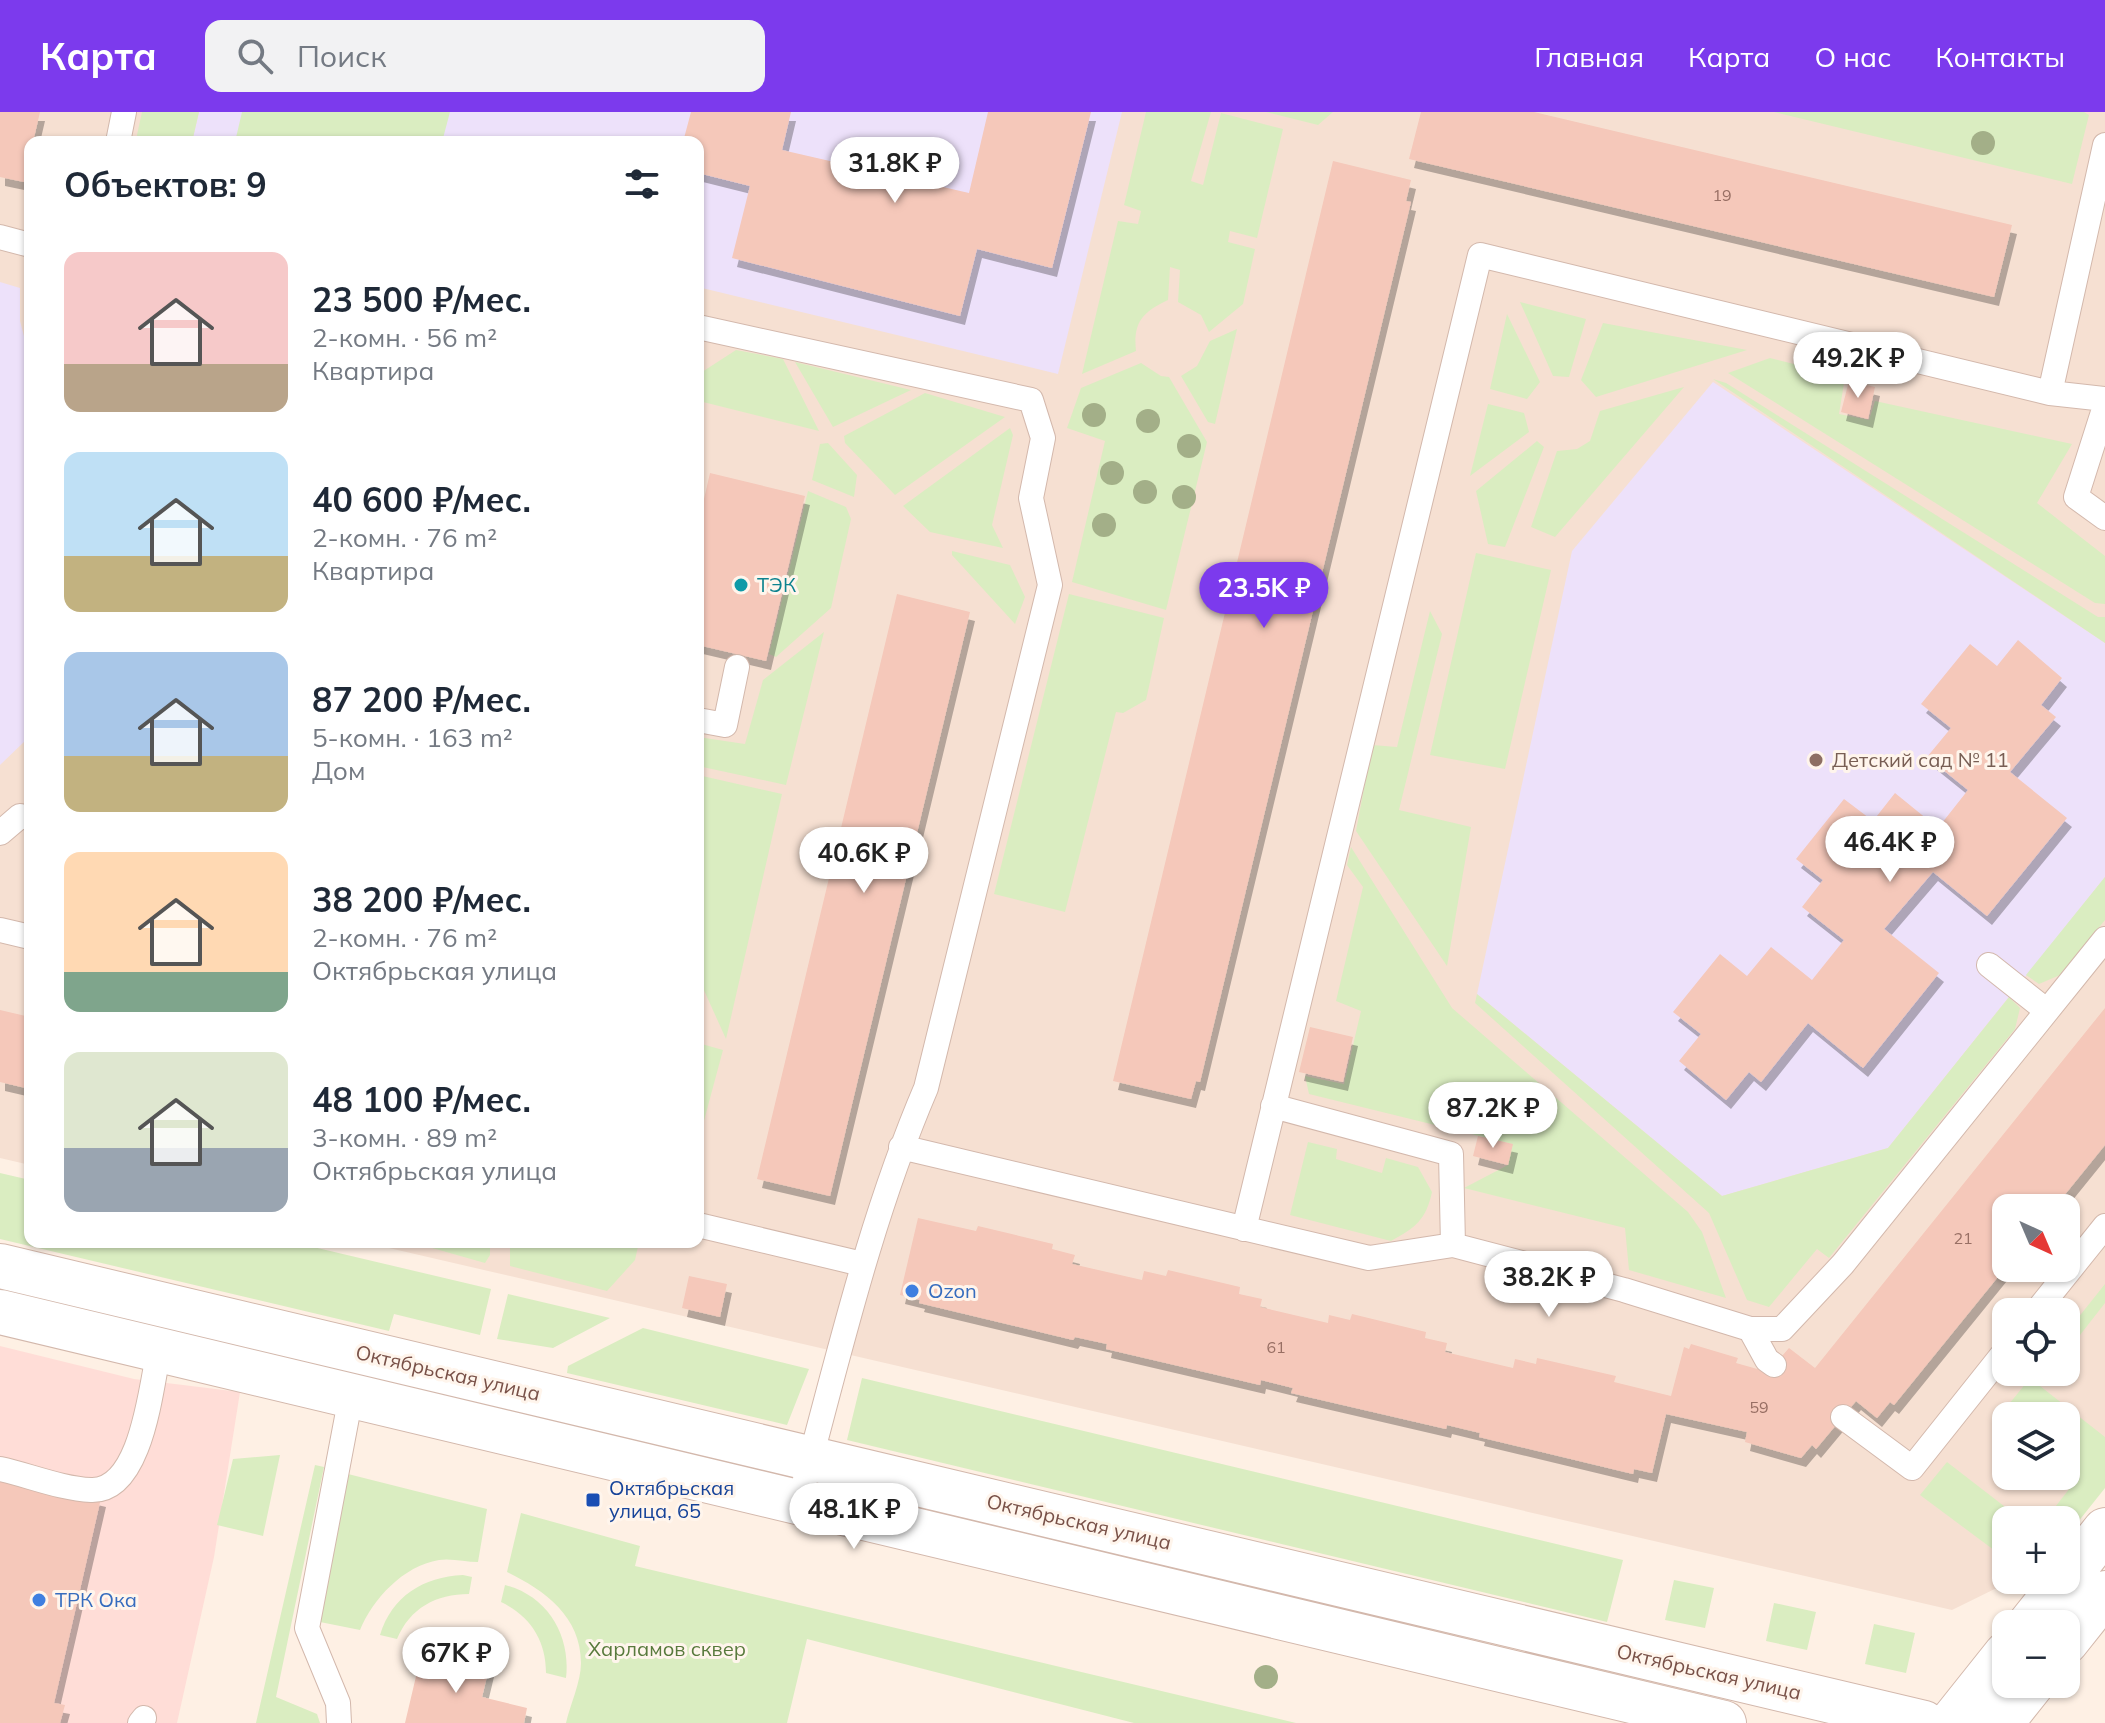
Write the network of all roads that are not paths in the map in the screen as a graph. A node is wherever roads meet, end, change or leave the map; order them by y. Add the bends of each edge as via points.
1 (124, 112) edge
2 (119, 136) edge
3 (2105, 145) edge
4 (0, 237) edge
5 (24, 243) edge
6 (704, 328) edge
7 (2050, 393) junction
8 (2105, 399) edge
9 (2105, 406) edge
10 (2105, 518) edge
11 (737, 667) dead end
12 (704, 721) edge
13 (24, 817) edge
14 (0, 833) edge
15 (0, 930) edge
16 (24, 936) edge
17 (2105, 939) edge
18 (1989, 965) dead end
19 (2047, 1011) junction
20 (1273, 1106) junction
21 (901, 1147) junction
22 (704, 1226) edge
23 (2105, 1226) edge
24 (1244, 1229) junction
25 (1453, 1245) junction
26 (862, 1264) junction
27 (0, 1266) edge
28 (2047, 1298) edge
29 (0, 1312) edge
30 (1750, 1329) junction
31 (159, 1350) junction
32 (1774, 1365) dead end
33 (1992, 1368) edge
34 (351, 1396) junction
35 (1843, 1417) dead end
36 (811, 1458) junction
37 (0, 1469) edge
38 (799, 1502) junction
39 (2105, 1530) edge
40 (2080, 1561) edge
41 (2105, 1593) edge
42 (2053, 1594) edge
43 (2041, 1610) edge
44 (2080, 1624) edge
45 (1992, 1672) edge
46 (2021, 1698) edge
47 (1601, 1708) edge
48 (339, 1723) edge
49 (1724, 1723) edge
50 (1924, 1723) edge
51 (1951, 1723) edge
52 (2001, 1723) edge

1 - 2 lane
3 - 7 lane
4 - 5 lane
6 - 21 lane via 1031,400 1043,438 1031,498 1050,585 926,1088
7 - 8 lane
7 - 20 lane via 1480,255
9 - 10 lane via 2076,497
11 - 12 lane via 725,725
13 - 14 lane
15 - 16 lane
17 - 19 lane
18 - 19 lane
19 - 30 lane via 1843,1264 1782,1329
20 - 24 lane
20 - 25 lane via 1451,1154
21 - 24 lane
21 - 26 lane
22 - 26 lane
23 - 28 lane
24 - 25 lane via 1369,1258
25 - 30 lane
26 - 36 lane
27 - 36 street, Октябрьская улица
29 - 31 street
30 - 32 lane
31 - 34 street
31 - 37 lane via 136,1453 112,1484 93,1491
33 - 35 lane via 1912,1468
34 - 38 street
34 - 48 lane via 307,1628 338,1703
36 - 38 lane
36 - 50 street, Октябрьская улица
38 - 47 street
39 - 40 street
41 - 44 street
42 - 43 street
45 - 51 street
46 - 52 street
47 - 49 street

